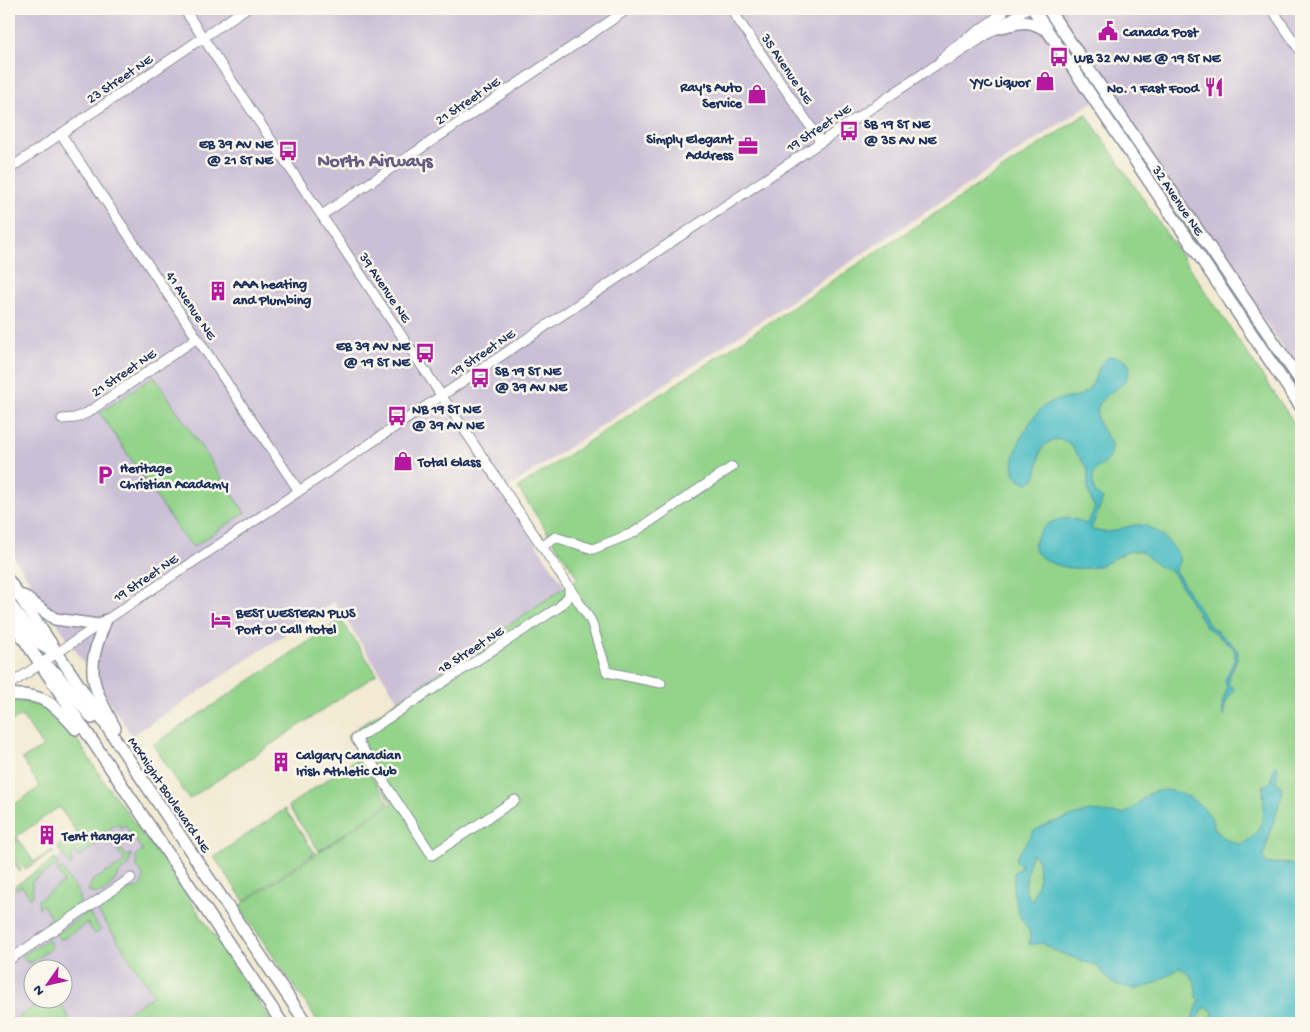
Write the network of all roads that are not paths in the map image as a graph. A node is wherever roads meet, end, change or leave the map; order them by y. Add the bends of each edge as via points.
1 (184, 9) edge
2 (245, 9) edge
3 (628, 9) edge
4 (731, 9) edge
5 (1008, 9) edge
6 (1026, 9) edge
7 (1034, 9) edge
8 (1048, 9) edge
9 (1058, 9) edge
10 (1272, 9) edge
11 (1001, 12) edge
12 (998, 28) junction
13 (1049, 32) junction
14 (1066, 35) junction
15 (203, 37) junction
16 (1301, 50) edge
17 (939, 63) junction
18 (61, 134) junction
19 (821, 142) junction
20 (9, 169) edge
21 (322, 215) junction
22 (197, 338) junction
23 (1301, 382) edge
24 (442, 395) junction
25 (1301, 407) edge
26 (62, 419) dead end
27 (732, 467) dead end
28 (299, 491) junction
29 (543, 546) junction
30 (10, 584) edge
31 (567, 584) junction
32 (9, 603) edge
33 (9, 617) edge
34 (102, 622) junction
35 (57, 653) junction
36 (40, 664) junction
37 (661, 683) dead end
38 (9, 685) edge
39 (9, 695) edge
40 (128, 759) junction
41 (146, 785) junction
42 (515, 800) dead end
43 (133, 804) junction
44 (131, 878) dead end
45 (9, 960) edge
46 (282, 1023) edge
47 (306, 1023) edge

1 - 15 street, 39 Avenue NE
2 - 15 street, 23 Street NE
3 - 21 street, 21 Street NE
4 - 19 street, 35 Avenue NE
5 - 11 street, 19 Street NE
6 - 12 street, 19 Street NE
7 - 13 main road, 32 Avenue NE
8 - 14 main road, 32 Avenue NE
9 - 14 main road
10 - 16 street
11 - 17 street, 19 Street NE
12 - 13 main road via 1030,22
12 - 17 street, 19 Street NE
13 - 25 main road, 32 Avenue NE
14 - 23 main road, 32 Avenue NE
15 - 18 street, 23 Street NE
15 - 21 street, 39 Avenue NE
17 - 19 street, 19 Street NE
18 - 20 street, 23 Street NE
18 - 22 street, 41 Avenue NE
19 - 24 street, 19 Street NE
21 - 24 street, 39 Avenue NE
22 - 26 street, 21 Street NE via 87,413
22 - 28 street, 41 Avenue NE
24 - 28 street, 19 Street NE
24 - 29 street, 39 Avenue NE
27 - 29 street via 632,533 593,549 555,537
28 - 34 street, 19 Street NE
29 - 31 street, 39 Avenue NE
30 - 34 main road via 55,619
30 - 35 main road, McKnight Boulevard NE
31 - 37 street, 39 Avenue NE via 591,620 606,672
31 - 42 street, 18 Street NE via 569,596 559,607 356,740 432,855
32 - 35 main road via 42,645
33 - 36 main road
34 - 35 street, 19 Street NE
34 - 41 main road via 92,678 103,706
35 - 36 street, 19 Street NE
35 - 40 main road, McKnight Boulevard NE
36 - 38 street, 19 Street NE
36 - 40 main road via 49,666 56,673
36 - 43 main road
39 - 43 main road via 39,697 60,710
40 - 41 main road, McKnight Boulevard NE
41 - 47 main road, McKnight Boulevard NE
43 - 46 main road
44 - 45 street

